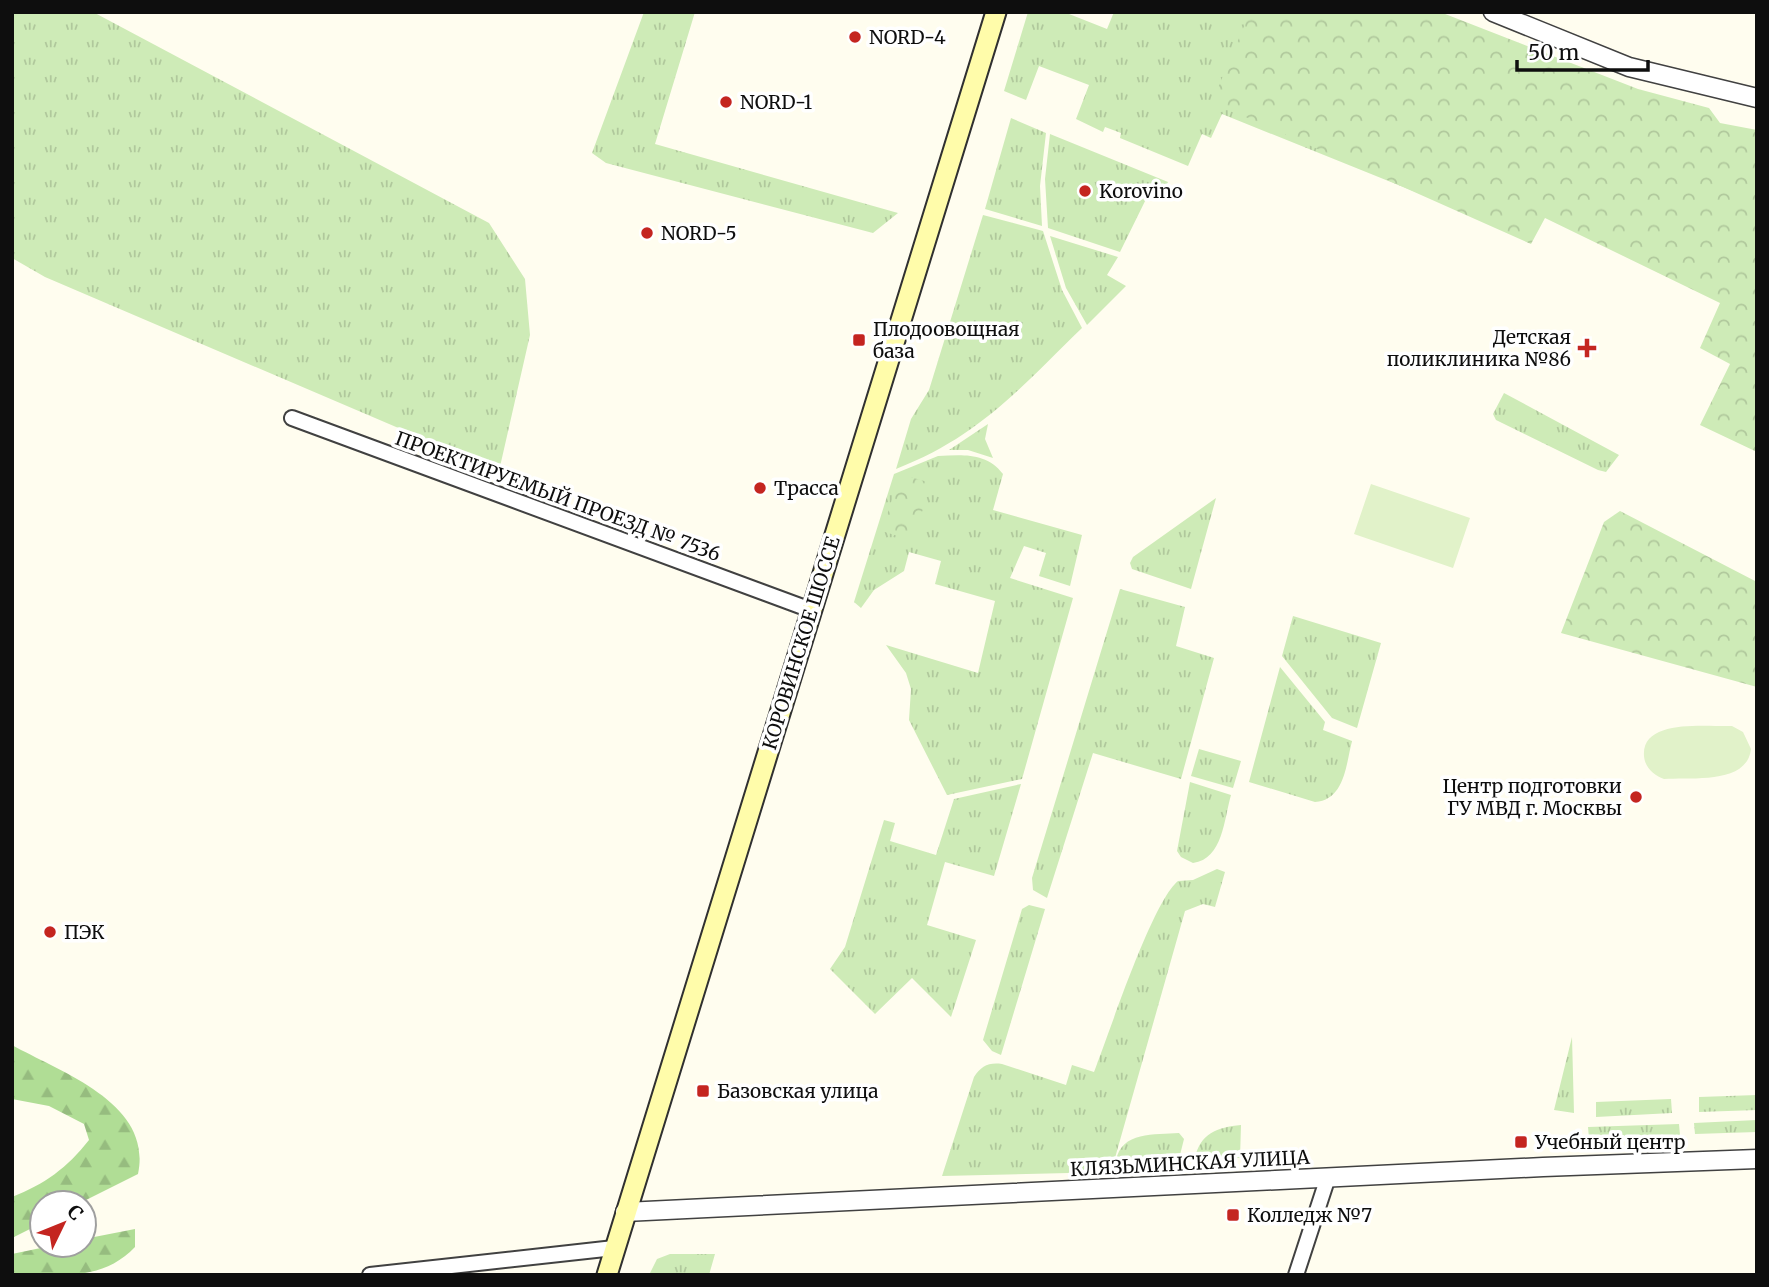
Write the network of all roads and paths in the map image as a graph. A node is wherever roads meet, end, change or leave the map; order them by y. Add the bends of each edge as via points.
1 (996, 12) edge
2 (1493, 12) edge
3 (1757, 98) edge
4 (292, 418) dead end
5 (811, 610) junction
6 (1757, 1159) edge
7 (1328, 1177) junction
8 (625, 1212) junction
9 (614, 1248) junction
10 (370, 1275) edge
11 (607, 1275) edge
12 (1296, 1275) edge

1 - 5 main road, КОРОВИНСКОЕ ШОССЕ
2 - 3 street via 1629,68
4 - 5 street, ПРОЕКТИРУЕМЫЙ ПРОЕЗД № 7536
5 - 8 main road, КОРОВИНСКОЕ ШОССЕ
6 - 7 street, КЛЯЗЬМИНСКАЯ УЛИЦА
7 - 8 street, КЛЯЗЬМИНСКАЯ УЛИЦА
7 - 12 street
8 - 9 main road, КОРОВИНСКОЕ ШОССЕ
9 - 10 street
9 - 11 main road, КОРОВИНСКОЕ ШОССЕ

